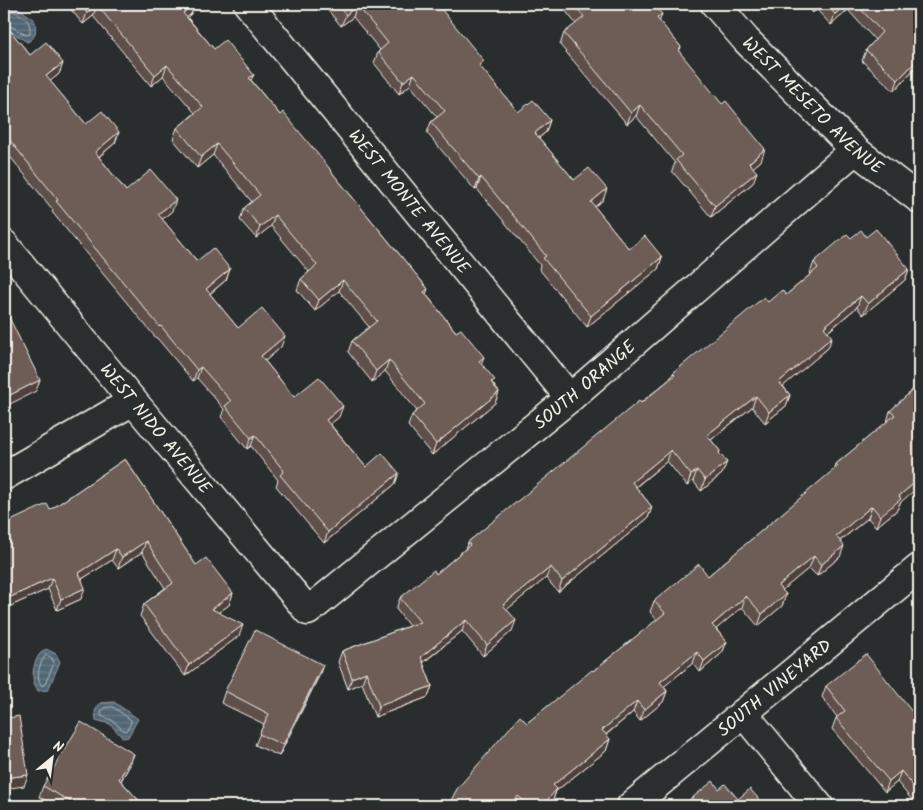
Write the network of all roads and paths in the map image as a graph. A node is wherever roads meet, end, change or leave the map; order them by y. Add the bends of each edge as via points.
1 (248, 4) edge
2 (715, 4) edge
3 (855, 150) junction
4 (919, 199) edge
5 (4, 244) edge
6 (570, 398) junction
7 (133, 401) junction
8 (4, 476) edge
9 (919, 568) edge
10 (308, 611) joint
11 (744, 713) junction
12 (631, 806) edge
13 (819, 806) edge

1 - 6 street, WEST MONTE AVENUE
2 - 3 street, WEST MESETO AVENUE via 746,40
3 - 4 street, WEST MESETO AVENUE
3 - 6 street, SOUTH ORANGE
5 - 7 street, WEST NIDO AVENUE
6 - 10 street, SOUTH ORANGE
7 - 8 street
7 - 10 street, WEST NIDO AVENUE
9 - 11 street, SOUTH VINEYARD
11 - 12 street, SOUTH VINEYARD
11 - 13 street

